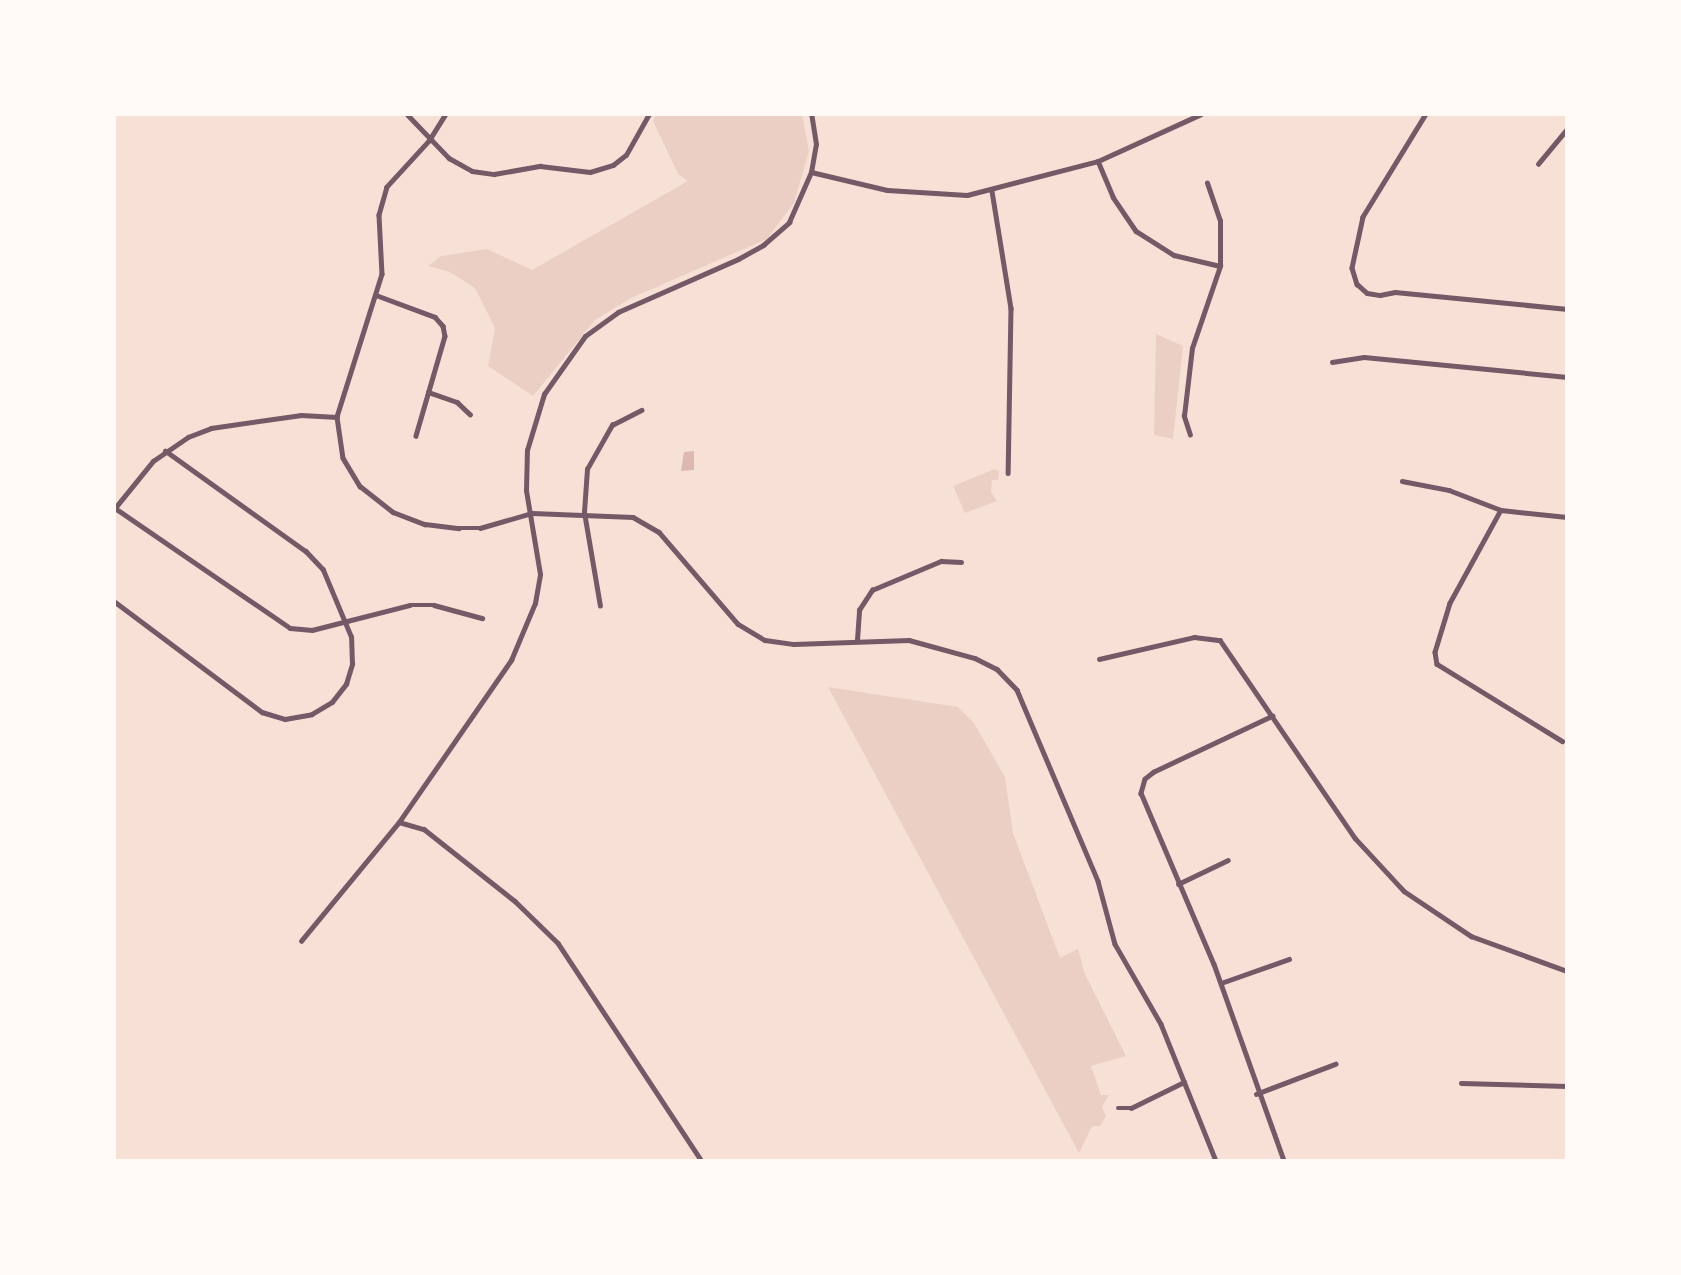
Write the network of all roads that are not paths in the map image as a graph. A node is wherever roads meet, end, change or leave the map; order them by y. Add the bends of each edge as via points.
1 (407, 114) edge
2 (446, 114) edge
3 (649, 114) edge
4 (811, 114) edge
5 (1201, 114) edge
6 (1426, 114) edge
7 (1567, 129) edge
8 (430, 139) junction
9 (1098, 161) junction
10 (1538, 164) dead end
11 (811, 172) junction
12 (1207, 183) dead end
13 (992, 191) junction
14 (1220, 266) junction
15 (376, 295) junction
16 (1567, 309) edge
17 (1332, 362) dead end
18 (1567, 377) edge
19 (428, 392) junction
20 (641, 410) dead end
21 (470, 414) dead end
22 (337, 416) junction
23 (1190, 435) dead end
24 (416, 436) dead end
25 (165, 452) junction
26 (1008, 473) dead end
27 (1402, 481) dead end
28 (114, 509) edge
29 (1501, 510) junction
30 (584, 512) junction
31 (532, 513) junction
32 (1567, 517) edge
33 (961, 562) dead end
34 (114, 601) edge
35 (600, 606) dead end
36 (482, 618) dead end
37 (347, 621) junction
38 (857, 640) junction
39 (1099, 659) dead end
40 (511, 660) joint
41 (1273, 716) junction
42 (1562, 741) dead end
43 (399, 822) junction
44 (1228, 860) dead end
45 (1178, 884) junction
46 (301, 941) dead end
47 (1289, 959) dead end
48 (1567, 971) edge
49 (1221, 983) junction
50 (1335, 1064) dead end
51 (1184, 1082) junction
52 (1461, 1083) dead end
53 (1567, 1086) edge
54 (1256, 1094) junction
55 (1118, 1108) dead end
56 (702, 1161) edge
57 (1216, 1161) edge
58 (1284, 1161) edge

1 - 8 street
2 - 8 street
3 - 8 street via 626,155 590,172 540,166 494,174 472,171 449,158
4 - 11 street via 816,144
5 - 9 street
6 - 16 street via 1363,217 1352,268 1357,284 1367,293
7 - 10 street
8 - 15 street via 387,187 379,215 384,257
9 - 13 street
9 - 14 street via 1113,197 1136,231 1174,255
11 - 13 street via 917,194
11 - 31 street via 789,222 763,245 618,312 585,336 538,407 527,450 526,490
12 - 14 street via 1220,221
13 - 26 street via 1011,308
14 - 23 street via 1192,348 1184,416
15 - 19 street via 435,317 443,326
15 - 22 street
17 - 18 street via 1364,357
19 - 21 street via 457,402
19 - 24 street
20 - 30 street via 612,425 594,452 584,483
22 - 25 street via 301,415 211,428
22 - 31 street via 343,458 360,486 393,512 425,524 459,528 480,528
25 - 28 street
25 - 37 street via 306,552 323,570
27 - 29 street via 1449,490
28 - 37 street via 278,624 300,631
29 - 32 street
29 - 42 street via 1450,603 1435,652 1437,664
30 - 31 street
30 - 35 street
30 - 38 street via 633,517 659,532 738,624 765,640 794,644
31 - 40 street via 540,574 535,603
33 - 38 street via 941,561 872,590 859,610
34 - 37 street via 252,705 285,719 312,714 332,702 346,684 352,664
36 - 37 street via 434,604 410,605
38 - 51 street via 909,640 963,654 997,669 1017,690 1098,881 1115,944 1161,1024
39 - 41 street via 1194,637 1220,640
40 - 43 street
41 - 45 street via 1145,779 1141,793
41 - 48 street via 1354,838 1404,891 1471,936
43 - 46 street
43 - 56 street via 424,829 515,901 558,943
44 - 45 street
45 - 49 street
47 - 49 street
49 - 54 street
50 - 54 street
51 - 55 street via 1131,1108
51 - 57 street
52 - 53 street
54 - 58 street

